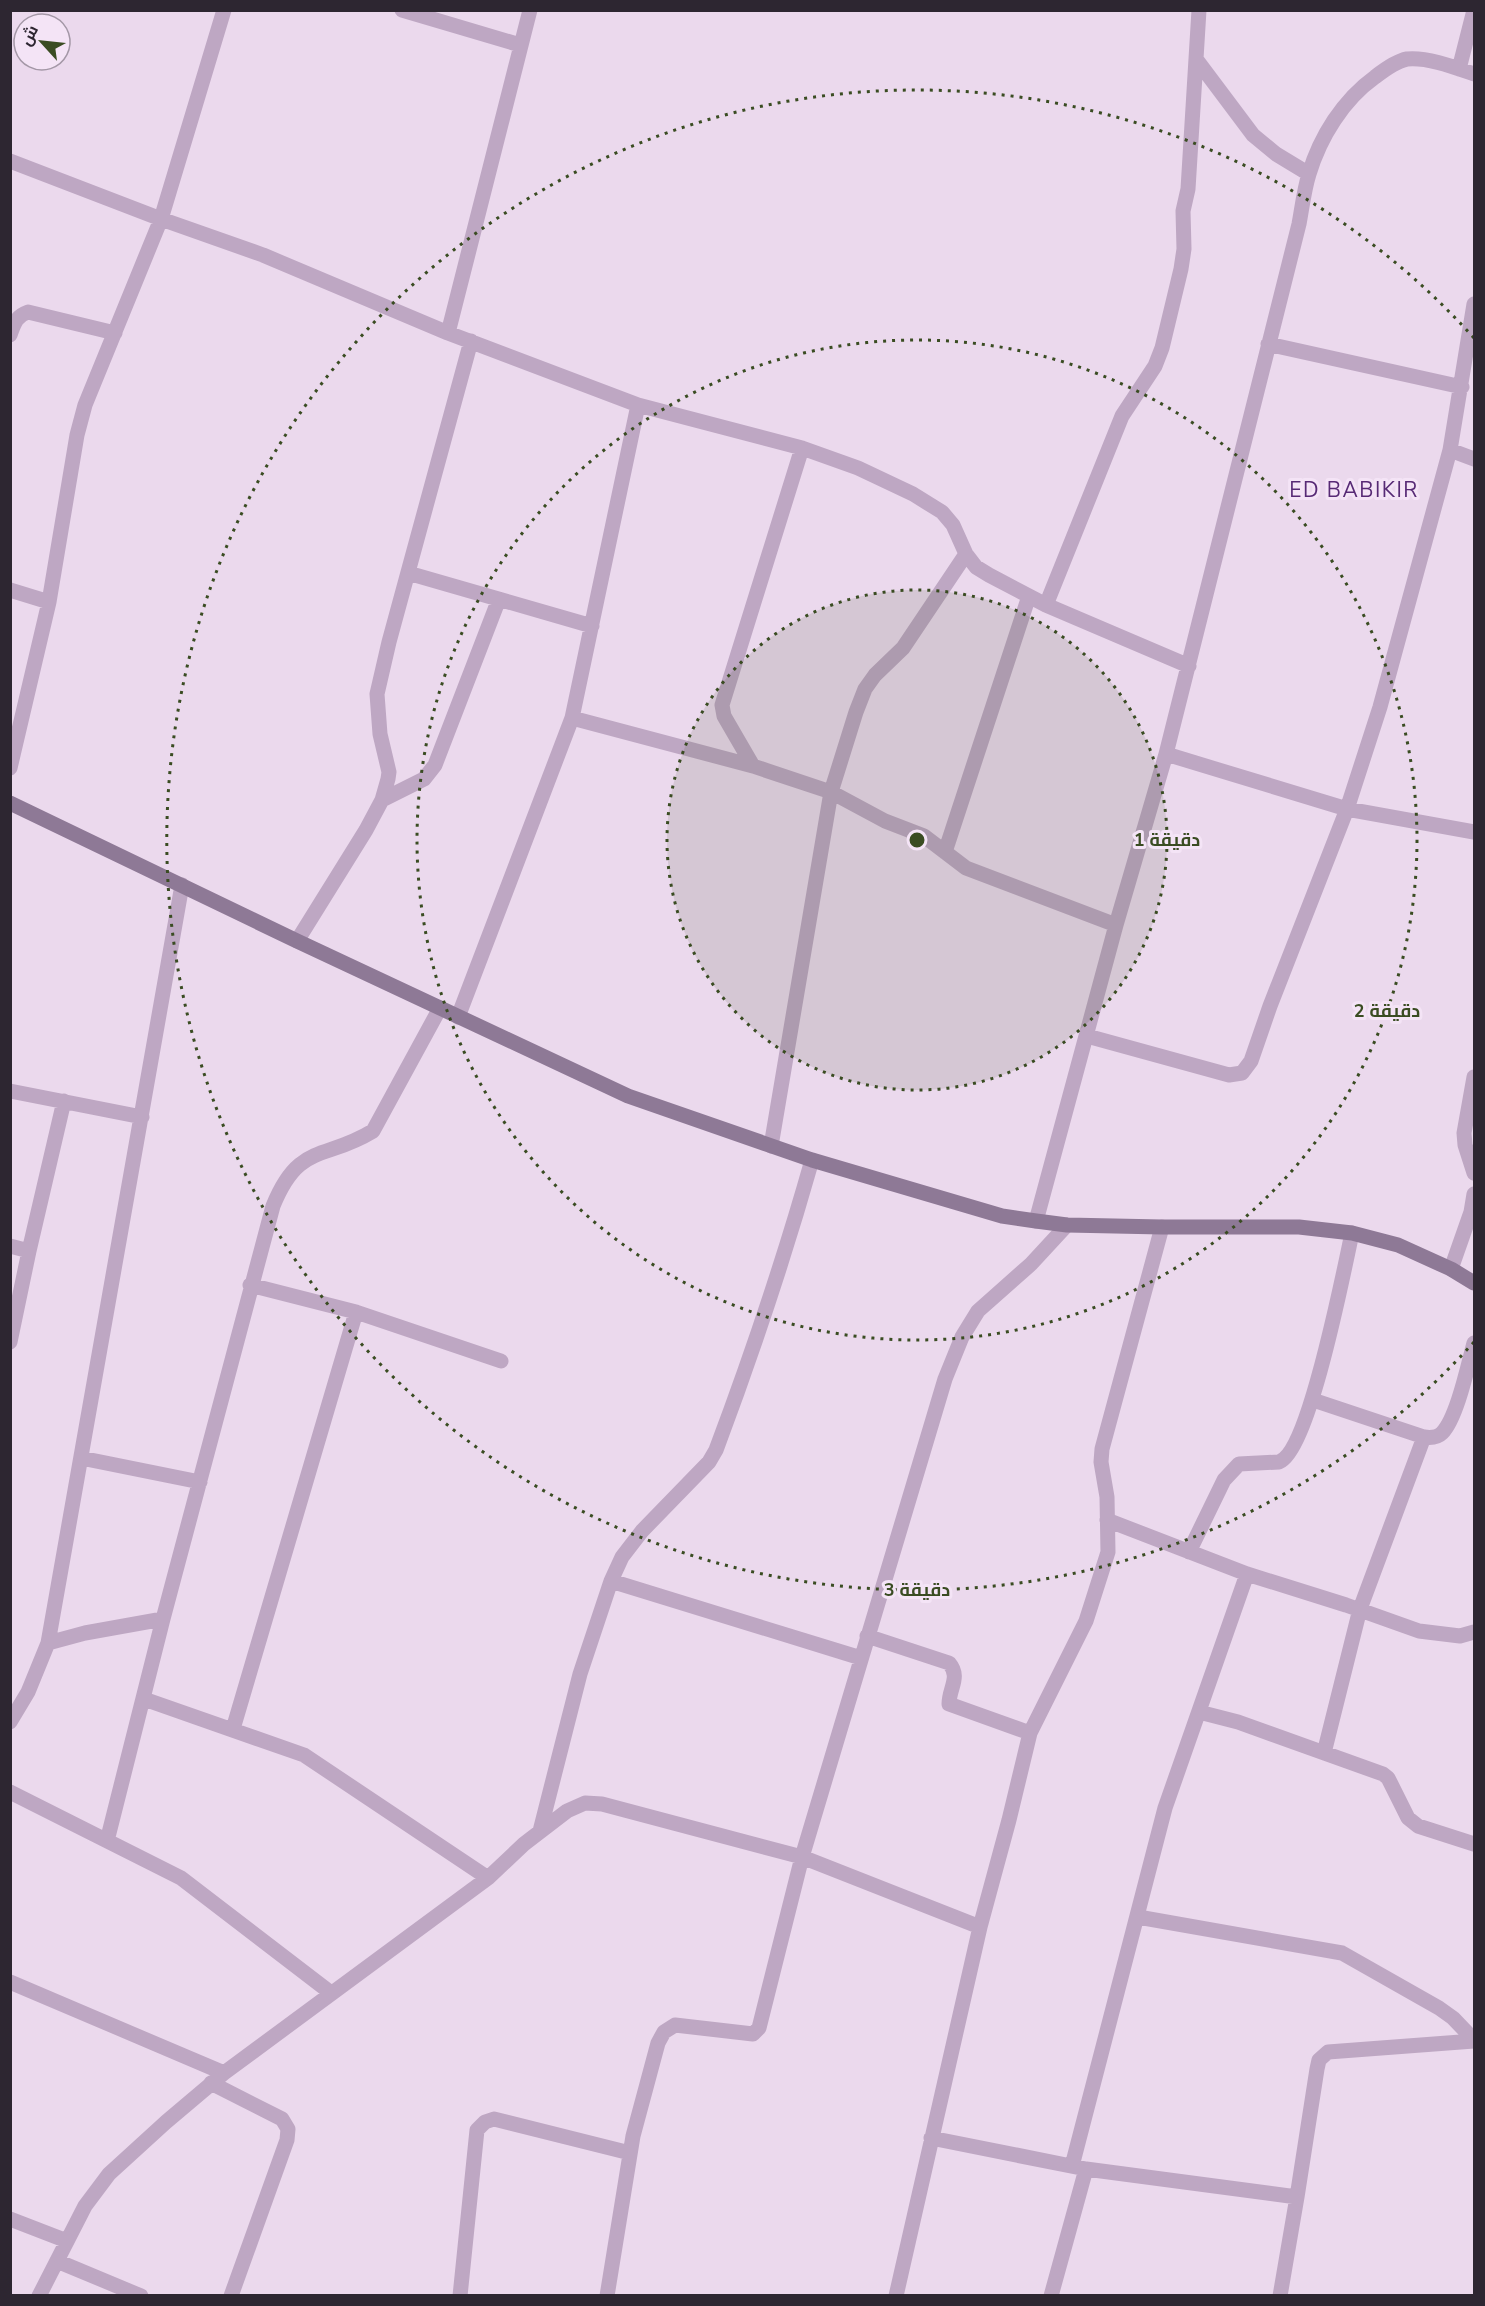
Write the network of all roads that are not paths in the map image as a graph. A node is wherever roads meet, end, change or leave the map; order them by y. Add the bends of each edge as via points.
1 (224, 10) edge
2 (402, 10) edge
3 (530, 10) edge
4 (1199, 10) edge
5 (1474, 10) edge
6 (520, 45) junction
7 (1196, 59) junction
8 (1458, 69) junction
9 (1474, 74) edge
10 (10, 161) edge
11 (1309, 174) junction
12 (161, 219) junction
13 (1474, 304) edge
14 (115, 333) junction
15 (448, 333) junction
16 (10, 335) edge
17 (471, 341) junction
18 (1268, 344) junction
19 (1462, 387) junction
20 (638, 405) junction
21 (802, 448) junction
22 (1450, 450) junction
23 (1474, 459) edge
24 (966, 554) junction
25 (408, 573) junction
26 (10, 590) edge
27 (1029, 596) junction
28 (499, 599) junction
29 (49, 602) junction
30 (1046, 605) junction
31 (592, 626) junction
32 (1189, 666) junction
33 (572, 718) junction
34 (1166, 754) junction
35 (753, 766) junction
36 (10, 768) edge
37 (831, 792) junction
38 (382, 800) junction
39 (10, 802) edge
40 (1347, 809) junction
41 (1474, 832) edge
42 (945, 852) junction
43 (182, 885) junction
44 (1116, 925) junction
45 (297, 941) junction
46 (440, 1008) junction
47 (458, 1017) junction
48 (1087, 1036) junction
49 (1474, 1077) edge
50 (10, 1090) edge
51 (64, 1101) junction
52 (142, 1117) junction
53 (771, 1146) junction
54 (1470, 1146) edge
55 (812, 1160) junction
56 (1474, 1173) edge
57 (1474, 1194) edge
58 (1036, 1221) junction
59 (1067, 1225) junction
60 (1162, 1227) junction
61 (1352, 1233) junction
62 (10, 1246) edge
63 (29, 1251) junction
64 (1451, 1269) junction
65 (1474, 1283) edge
66 (250, 1285) junction
67 (356, 1312) junction
68 (10, 1342) edge
69 (1474, 1343) edge
70 (501, 1361) dead end
71 (1313, 1400) junction
72 (1424, 1437) junction
73 (81, 1458) junction
74 (200, 1482) junction
75 (1107, 1520) junction
76 (1189, 1552) junction
77 (1247, 1574) junction
78 (611, 1581) junction
79 (1360, 1609) junction
80 (163, 1619) junction
81 (1474, 1632) edge
82 (867, 1636) junction
83 (48, 1643) junction
84 (861, 1658) junction
85 (28, 1692) junction
86 (10, 1693) edge
87 (144, 1699) junction
88 (1199, 1712) junction
89 (10, 1722) edge
90 (233, 1729) junction
91 (1030, 1733) junction
92 (1324, 1753) junction
93 (10, 1792) edge
94 (540, 1831) junction
95 (107, 1841) junction
96 (1474, 1844) edge
97 (802, 1857) junction
98 (488, 1878) junction
99 (1138, 1917) junction
100 (980, 1927) junction
101 (10, 1982) edge
102 (331, 1993) junction
103 (1474, 2040) edge
104 (224, 2073) junction
105 (211, 2083) junction
106 (931, 2138) junction
107 (630, 2153) junction
108 (1079, 2167) junction
109 (1297, 2197) junction
110 (10, 2218) edge
111 (67, 2241) junction
112 (57, 2261) junction
113 (39, 2295) edge
114 (141, 2295) edge
115 (231, 2295) edge
116 (460, 2295) edge
117 (607, 2295) edge
118 (896, 2295) edge
119 (1051, 2295) edge
120 (1280, 2295) edge

1 - 12 street
2 - 6 street
3 - 6 street
4 - 7 street
5 - 8 street
6 - 15 street
7 - 11 street via 1253,135
7 - 30 street via 1182,229 1184,249 1162,348 1155,366 1122,416
8 - 9 street
8 - 11 street via 1406,59 1385,69 1361,87 1341,110
10 - 12 street
11 - 18 street
12 - 14 street
12 - 15 street via 263,255
13 - 19 street
14 - 16 street via 28,312 15,320
14 - 29 street via 80,425
15 - 17 street
17 - 20 street
17 - 25 street
18 - 19 street
18 - 32 street
19 - 22 street
20 - 21 street
20 - 31 street
21 - 24 street via 876,477 942,512 953,525
21 - 35 street via 722,705 724,716
22 - 23 street
22 - 40 street via 1380,707
24 - 27 street via 976,567
24 - 37 street via 903,648 865,689
25 - 28 street
25 - 38 street via 377,694 380,734 389,772
26 - 29 street
27 - 30 street
27 - 42 street
28 - 31 street
28 - 38 street via 435,765 424,779
29 - 36 street
30 - 32 street
31 - 33 street
32 - 34 street
33 - 35 street
33 - 47 street
34 - 40 street
34 - 44 street
35 - 37 street
37 - 42 street via 924,836
37 - 53 street
38 - 45 street
39 - 43 street
40 - 41 street
40 - 48 street via 1251,1061 1242,1073 1229,1075
42 - 44 street via 974,872
43 - 45 street
43 - 52 street
44 - 48 street
45 - 46 street
46 - 47 street
46 - 66 street via 372,1131 318,1152 295,1167 280,1188
47 - 53 street via 628,1096
48 - 58 street
49 - 54 street via 1465,1120
50 - 51 street
51 - 52 street
51 - 63 street
52 - 73 street
53 - 55 street
54 - 56 street
55 - 58 street via 992,1214
55 - 78 street via 788,1247 716,1450 642,1531 622,1557
57 - 64 street
58 - 59 street
59 - 60 street
59 - 82 street via 1031,1264 978,1311 962,1336 945,1379
60 - 61 street via 1299,1227
60 - 75 street via 1102,1449
61 - 64 street via 1398,1245
61 - 71 street
62 - 63 street
63 - 68 street
64 - 65 street
66 - 67 street
66 - 74 street
67 - 70 street
67 - 90 street
69 - 72 street via 1449,1423 1437,1436
71 - 72 street
71 - 76 street via 1285,1460 1239,1464 1232,1470
72 - 79 street
73 - 74 street
73 - 83 street
74 - 80 street
75 - 76 street
75 - 91 street via 1108,1552 1086,1621
76 - 77 street
77 - 79 street
77 - 88 street
78 - 84 street
78 - 94 street via 580,1674
79 - 81 street via 1419,1631 1461,1636
79 - 92 street
80 - 83 street
80 - 87 street
82 - 84 street
82 - 91 street via 950,1663 955,1678 949,1704
83 - 85 street
84 - 97 street
85 - 86 street
85 - 89 street
87 - 90 street
87 - 95 street
88 - 92 street
88 - 99 street via 1165,1808
90 - 98 street via 304,1755
91 - 100 street
92 - 96 street via 1385,1775 1408,1818 1418,1826
93 - 95 street
94 - 97 street via 585,1803 602,1804
94 - 98 street
95 - 102 street via 197,1888
97 - 100 street
97 - 107 street via 759,2028 753,2034 743,2034 675,2025 664,2032
98 - 102 street
99 - 103 street via 1342,1953 1438,2008
99 - 108 street
100 - 106 street
101 - 104 street
102 - 104 street
103 - 109 street via 1328,2052 1319,2060 1317,2069
104 - 105 street
105 - 111 street via 109,2174 85,2206
105 - 115 street via 282,2119 288,2129
106 - 108 street
106 - 118 street
107 - 116 street via 494,2119 485,2122 477,2130
107 - 117 street
108 - 109 street
108 - 119 street
109 - 120 street
110 - 111 street
111 - 112 street
112 - 113 street
112 - 114 street

